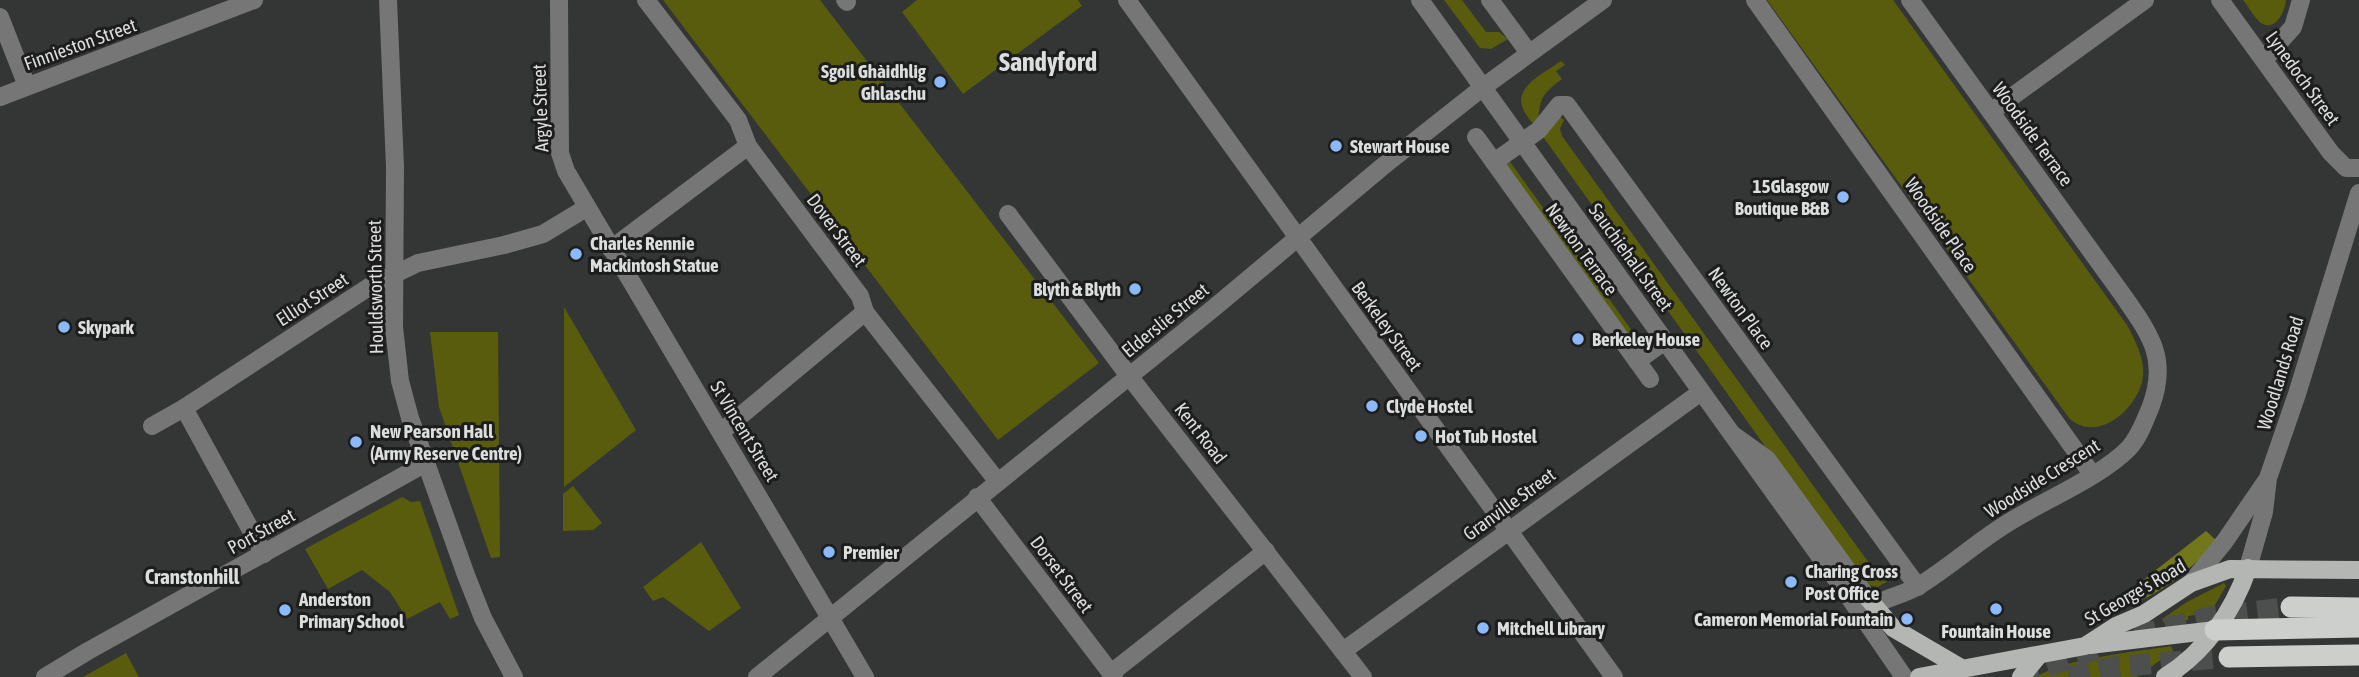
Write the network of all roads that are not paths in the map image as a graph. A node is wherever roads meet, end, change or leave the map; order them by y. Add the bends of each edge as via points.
1 (254, 0) edge
2 (388, 0) edge
3 (559, 0) edge
4 (646, 0) edge
5 (1127, 0) edge
6 (1420, 0) edge
7 (1490, 0) edge
8 (1603, 0) edge
9 (1755, 0) edge
10 (1910, 0) edge
11 (2145, 0) edge
12 (2220, 0) edge
13 (2301, 0) edge
14 (0, 17) edge
15 (1529, 53) junction
16 (2264, 60) junction
17 (27, 86) junction
18 (1482, 88) junction
19 (0, 97) edge
20 (1991, 112) junction
21 (1476, 137) dead end
22 (1522, 142) junction
23 (748, 146) junction
24 (1494, 162) junction
25 (2359, 168) edge
26 (2359, 193) edge
27 (586, 208) junction
28 (1008, 214) dead end
29 (1298, 237) junction
30 (611, 249) junction
31 (394, 273) junction
32 (2122, 294) joint
33 (865, 312) junction
34 (1665, 341) junction
35 (1637, 361) junction
36 (1129, 376) junction
37 (1650, 379) dead end
38 (1701, 392) junction
39 (184, 408) junction
40 (152, 426) dead end
41 (721, 432) junction
42 (1732, 434) junction
43 (426, 463) junction
44 (2092, 474) junction
45 (2268, 478) junction
46 (998, 482) junction
47 (977, 497) junction
48 (1508, 531) junction
49 (1266, 551) junction
50 (264, 554) junction
51 (2248, 568) junction
52 (2359, 570) edge
53 (2191, 583) junction
54 (1918, 587) junction
55 (1867, 597) junction
56 (2291, 607) tunnel mouth
57 (2359, 608) edge
58 (829, 617) junction
59 (2227, 622) junction
60 (2359, 627) edge
61 (2085, 646) junction
62 (1343, 652) junction
63 (2039, 655) junction
64 (2359, 655) edge
65 (2229, 657) tunnel mouth
66 (1964, 669) junction
67 (1112, 675) edge
68 (44, 677) edge
69 (514, 677) edge
70 (757, 677) edge
71 (865, 677) edge
72 (1363, 677) edge
73 (1614, 677) edge
74 (1904, 677) edge
75 (1919, 677) edge
76 (2021, 677) edge
77 (2165, 677) edge

1 - 17 street, Finnieston Street
2 - 31 street, Houldsworth Street
3 - 27 street, Argyle Street via 561,153
4 - 23 street, Dover Street via 738,120
5 - 29 street, Berkeley Street
6 - 18 street, Sauchiehall Street
7 - 15 street
8 - 15 street, Elderslie Street
9 - 44 street, Woodside Place
10 - 20 street, Woodside Terrace
11 - 20 street
12 - 16 street, Lynedoch Street
13 - 16 street via 2293,27
14 - 17 street
15 - 18 street, Elderslie Street
16 - 25 street, Lynedoch Street via 2340,164
17 - 19 street, Finnieston Street
18 - 22 street, Sauchiehall Street
18 - 29 street, Elderslie Street
20 - 32 street, Woodside Terrace
21 - 24 street, Newton Terrace
22 - 24 street
22 - 34 street, Sauchiehall Street
22 - 54 street, Newton Place via 1541,127 1554,108 1567,105
23 - 30 street
23 - 33 street, Dover Street via 860,296
24 - 35 street, Newton Terrace
26 - 45 street, Woodlands Road
27 - 30 street, St Vincent Street
27 - 31 street, Elliot Street via 543,234 418,263
28 - 36 street, Kent Road
29 - 36 street, Elderslie Street
29 - 48 street, Berkeley Street
30 - 41 street, St Vincent Street
31 - 39 street, Elliot Street
31 - 43 street, Houldsworth Street via 400,381
32 - 44 street, Woodside Crescent via 2155,350 2159,382 2134,442
33 - 41 street
33 - 46 street, Dover Street
34 - 35 street
34 - 38 street, Sauchiehall Street
35 - 37 street, Newton Terrace
36 - 46 street, Elderslie Street
36 - 49 street, Kent Road
38 - 42 street, Sauchiehall Street
38 - 48 street, Granville Street
39 - 40 street, Elliot Street
39 - 50 street
41 - 58 street, St Vincent Street
42 - 55 street via 1767,459
42 - 74 street, Sauchiehall Street
43 - 50 street, Port Street
43 - 69 street, Houldsworth Street via 475,598
44 - 54 street, Woodside Crescent via 2000,527
45 - 51 street, Woodlands Road
45 - 53 street
46 - 47 street, Elderslie Street
47 - 58 street, Elderslie Street
47 - 67 street, Dorset Street
48 - 62 street, Granville Street
48 - 73 street, Berkeley Street
49 - 62 street, Kent Road
49 - 67 street
50 - 68 street, Port Street
51 - 52 main road, St George's Road
51 - 53 main road, St George's Road via 2220,571
51 - 59 main road
53 - 61 main road, St George's Road
54 - 55 street, Woodside Crescent via 1880,602
55 - 66 main road via 1893,628
56 - 57 highway
58 - 70 street, Elderslie Street
58 - 71 street, St Vincent Street
59 - 60 highway
59 - 61 main road
59 - 77 main road
61 - 63 main road, St George's Road
62 - 72 street, Kent Road
63 - 66 main road, St George's Road
63 - 76 main road
64 - 65 highway
66 - 75 main road, St George's Road

